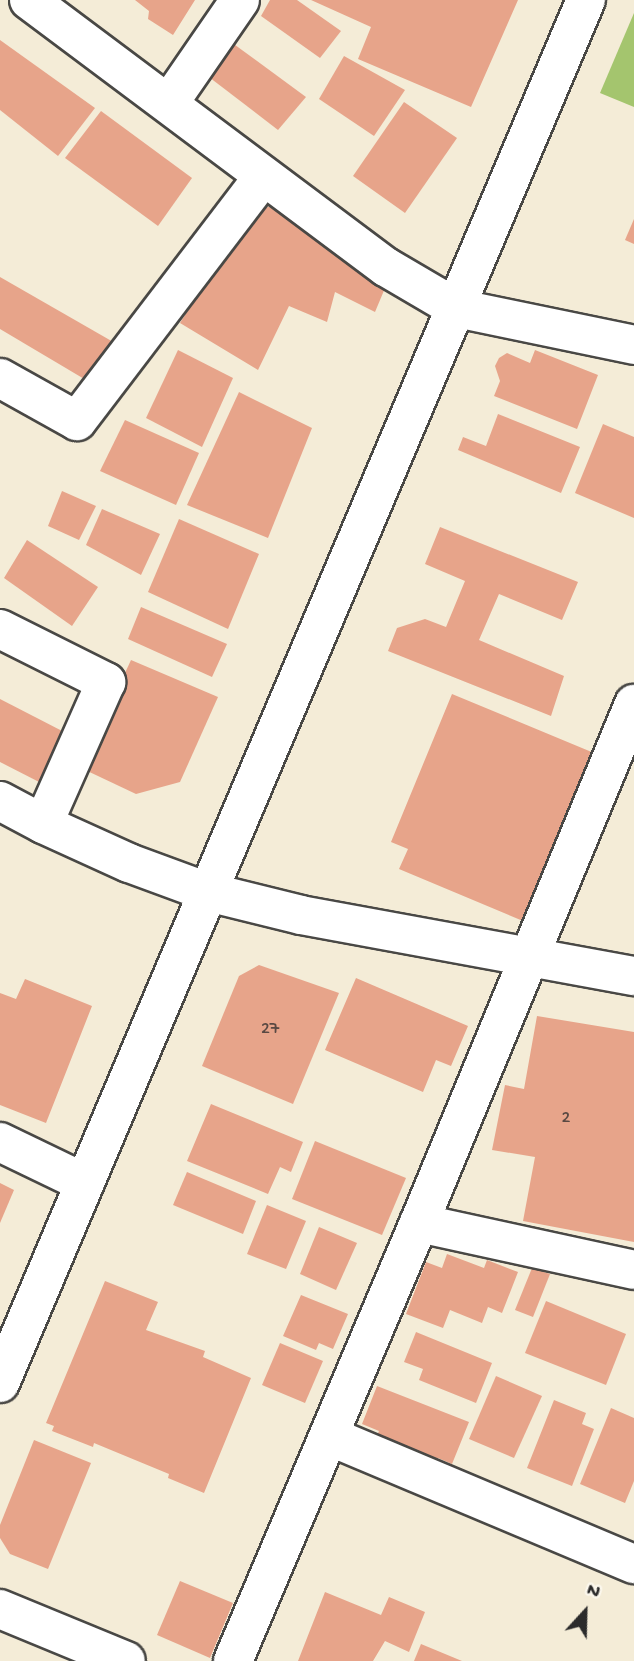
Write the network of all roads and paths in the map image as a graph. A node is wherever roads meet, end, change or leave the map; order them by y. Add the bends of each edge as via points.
1 (29, 0) edge
2 (240, 0) edge
3 (586, 0) edge
4 (169, 103) junction
5 (262, 177) junction
6 (456, 308) junction
7 (634, 345) edge
8 (0, 378) edge
9 (0, 629) edge
10 (634, 704) edge
11 (0, 801) edge
12 (43, 824) junction
13 (208, 892) junction
14 (526, 958) junction
15 (634, 976) edge
16 (0, 1142) edge
17 (85, 1183) junction
18 (419, 1223) junction
19 (634, 1270) edge
20 (0, 1383) edge
21 (329, 1436) junction
22 (634, 1564) edge
23 (0, 1609) edge
24 (126, 1661) edge
25 (233, 1661) edge

1 - 4 street
2 - 4 street
3 - 6 street
4 - 5 street
5 - 6 street via 386,267
5 - 8 street via 77,421
6 - 7 street
6 - 13 street
9 - 12 street via 106,682
10 - 14 street
11 - 12 street
12 - 13 street
13 - 14 street via 301,915
13 - 17 street
14 - 15 street
14 - 18 street
16 - 17 street
17 - 20 street
18 - 19 street
18 - 21 street
21 - 22 street
21 - 25 street
23 - 24 street

